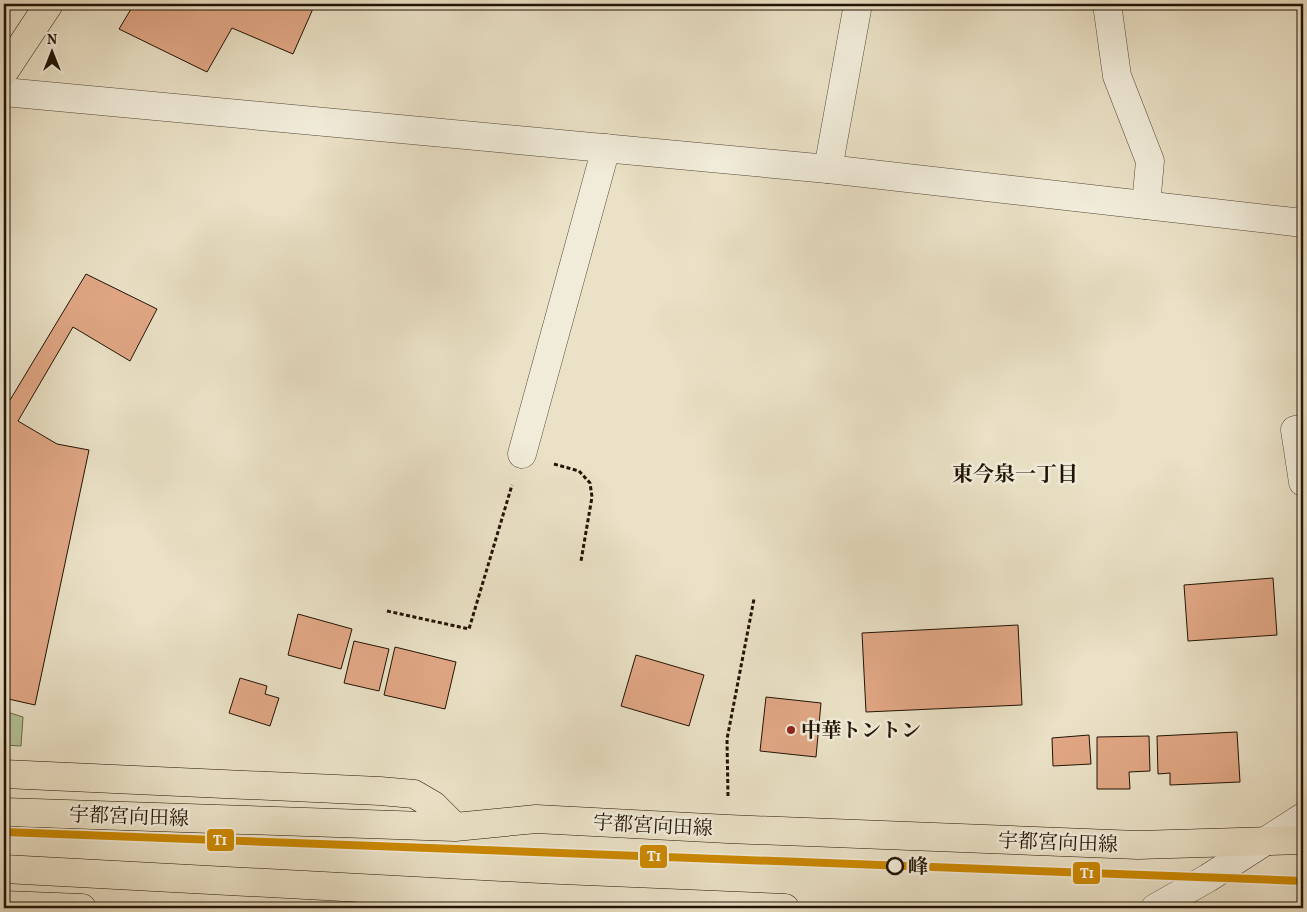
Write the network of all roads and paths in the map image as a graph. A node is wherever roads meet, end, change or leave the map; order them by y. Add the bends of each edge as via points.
1 (50, 4) edge
2 (858, 4) edge
3 (1107, 4) edge
4 (4, 72) edge
5 (4, 92) edge
6 (606, 148) junction
7 (828, 169) junction
8 (1146, 205) junction
9 (1303, 223) edge
10 (1303, 428) edge
11 (522, 454) junction
12 (1303, 482) edge
13 (581, 562) dead end
14 (754, 599) dead end
15 (387, 611) dead end
16 (4, 774) edge
17 (4, 812) edge
18 (1303, 817) edge
19 (455, 827) junction
20 (728, 828) junction
21 (1303, 840) edge
22 (1267, 841) junction
23 (4, 869) edge
24 (548, 898) junction
25 (4, 905) edge
26 (82, 908) edge
27 (432, 908) edge
28 (785, 908) edge
29 (1155, 908) edge

1 - 4 main road
2 - 7 street
3 - 8 street via 1117,76 1150,161
5 - 6 street
6 - 7 street
6 - 11 street
7 - 8 street
8 - 9 street
10 - 12 street via 1295,430
11 - 13 path via 579,471 590,483 592,497
11 - 15 path via 469,629
14 - 20 path via 727,739
16 - 19 main road via 414,794 433,805
17 - 19 main road, 宇都宮向田線
18 - 22 street
19 - 20 main road, 宇都宮向田線 via 536,819
20 - 22 main road, 宇都宮向田線 via 1138,845
21 - 22 main road, 宇都宮向田線
22 - 29 street
23 - 24 main road
24 - 27 main road
24 - 28 main road
25 - 26 main road

